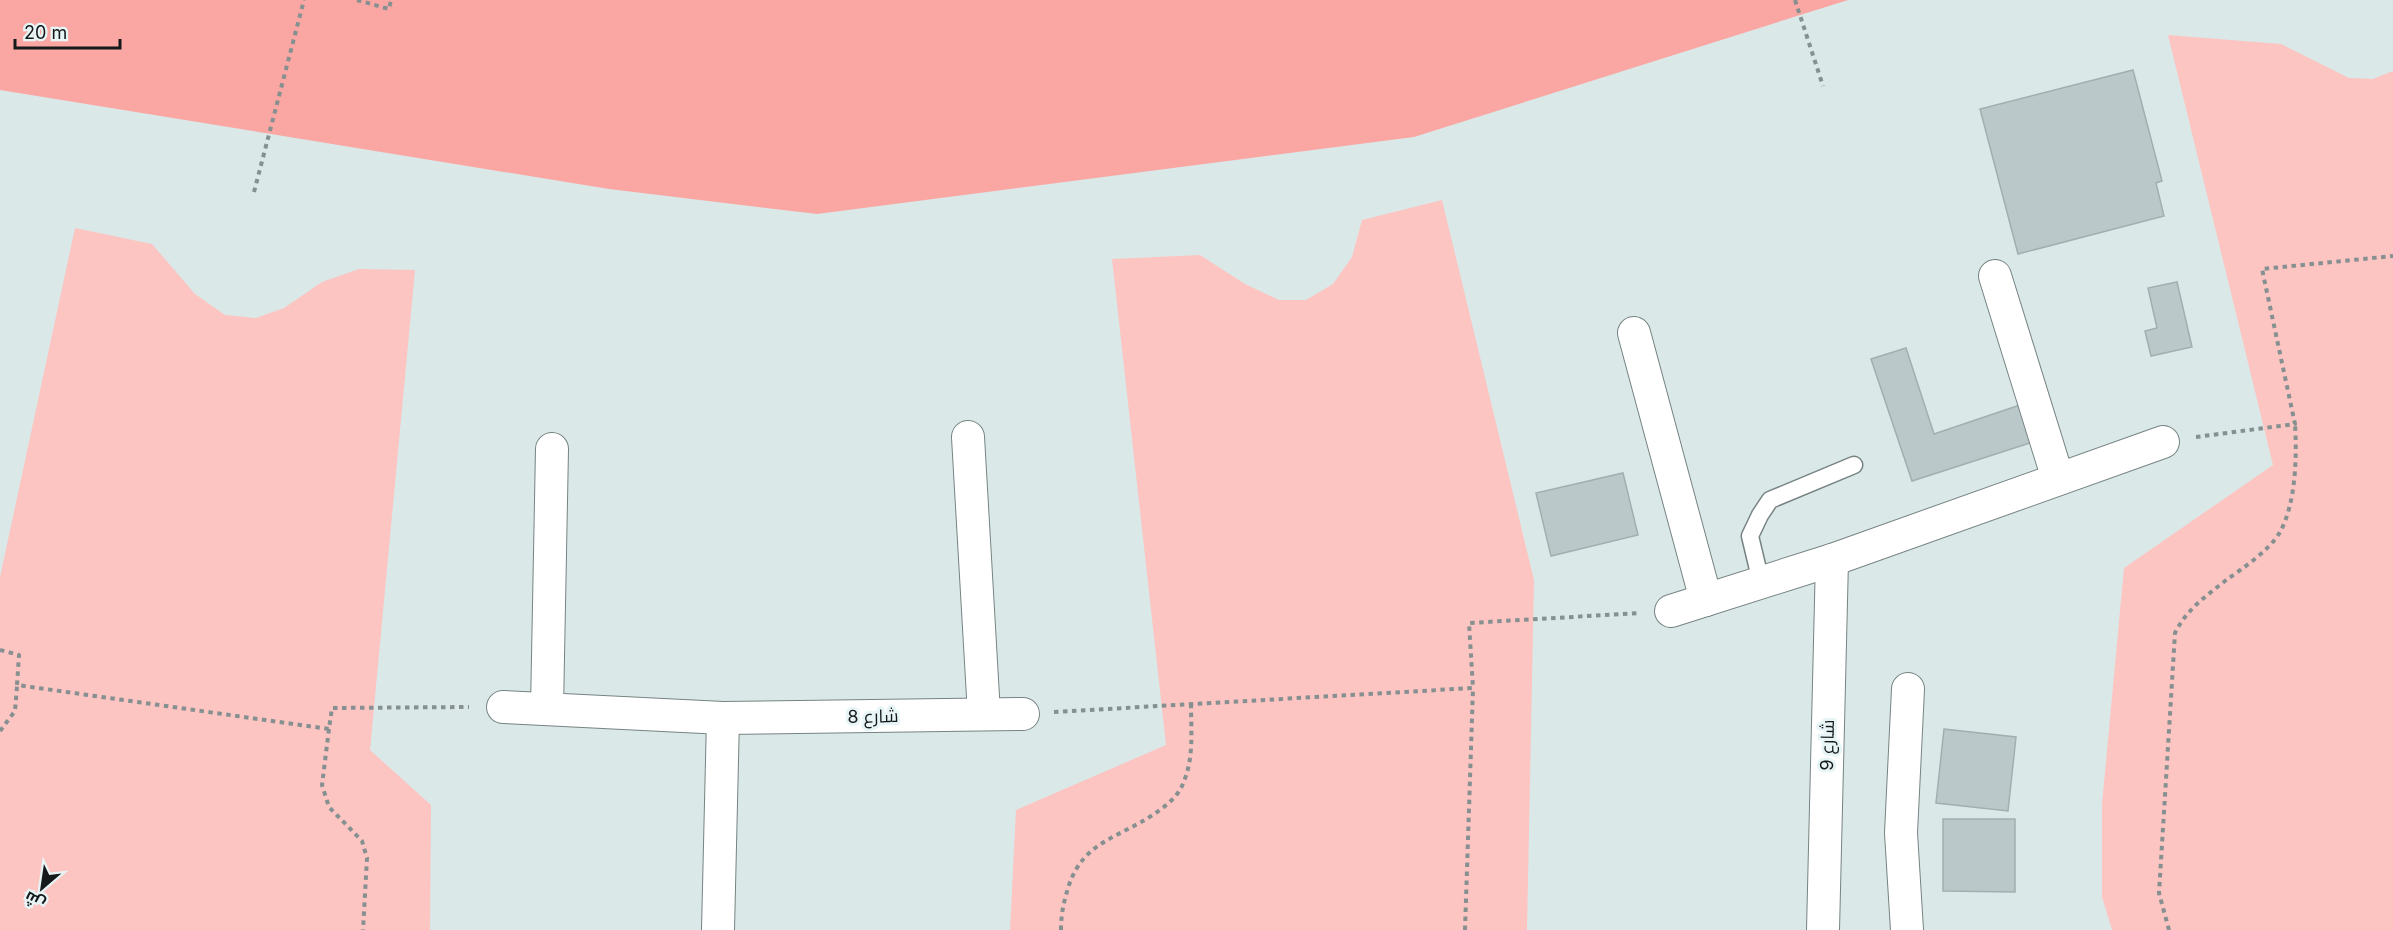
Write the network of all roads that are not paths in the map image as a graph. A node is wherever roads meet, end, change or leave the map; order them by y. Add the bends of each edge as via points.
1 (1995, 276) dead end
2 (1634, 333) dead end
3 (968, 437) dead end
4 (2163, 442) road end
5 (552, 449) dead end
6 (1854, 465) dead end
7 (2058, 479) junction
8 (1832, 560) junction
9 (1761, 582) junction
10 (1706, 600) junction
11 (1671, 611) road end
12 (1908, 689) dead end
13 (503, 707) road end
14 (547, 709) junction
15 (984, 714) junction
16 (1023, 714) road end
17 (723, 718) junction
18 (718, 930) edge
19 (1823, 930) edge
20 (1907, 930) edge

1 - 7 street
2 - 10 street
3 - 15 street
4 - 7 street
5 - 14 street
6 - 9 lane via 1770,500 1750,536
7 - 8 street
8 - 9 street
8 - 19 street, شارع 9
9 - 10 street
10 - 11 street
12 - 20 street via 1901,833
13 - 14 street, شارع 8
14 - 17 street, شارع 8
15 - 16 street, شارع 8
15 - 17 street, شارع 8
17 - 18 street

